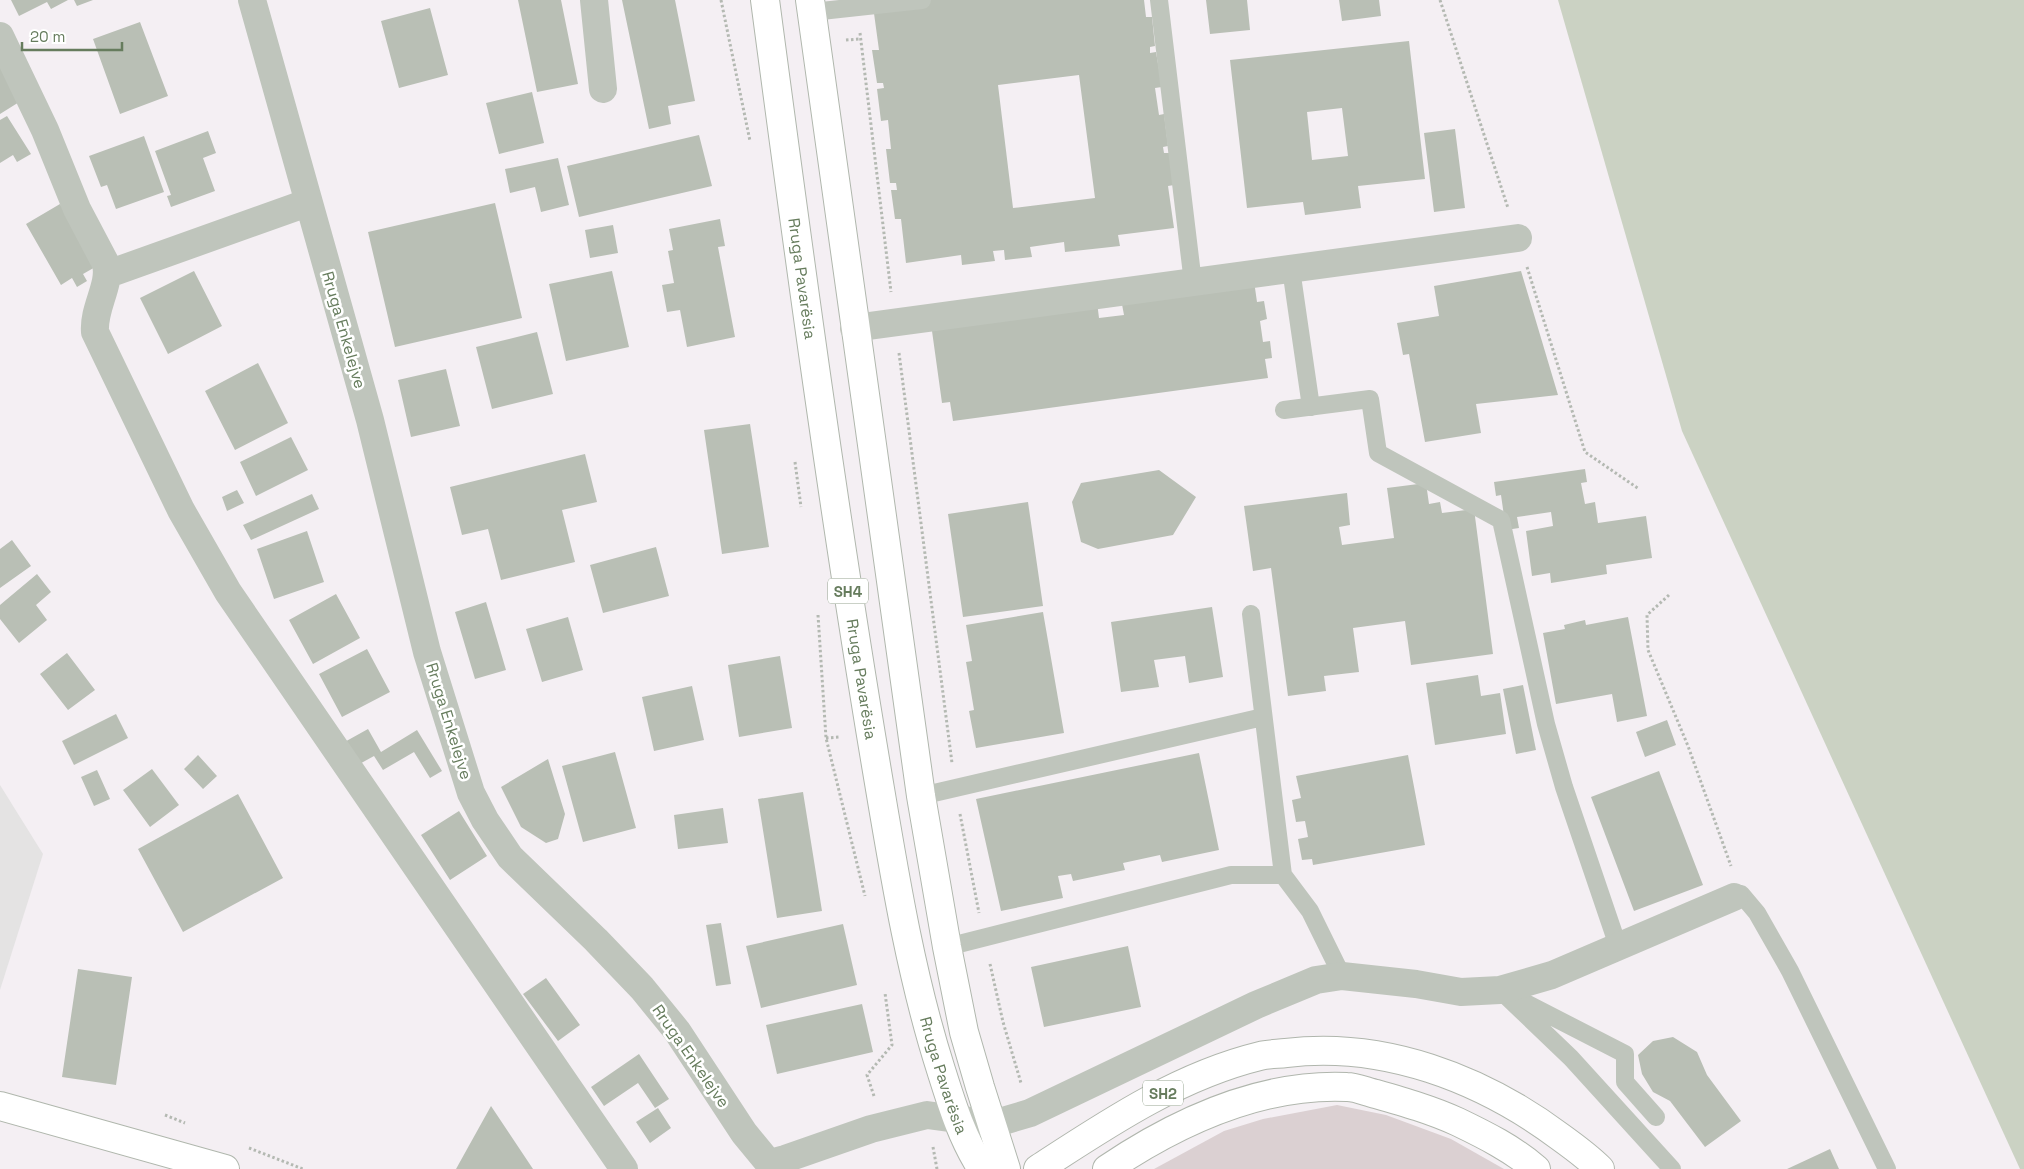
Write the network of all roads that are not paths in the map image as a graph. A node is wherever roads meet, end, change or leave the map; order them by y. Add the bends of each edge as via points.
1 (252, 0) edge
2 (594, 0) edge
3 (765, 0) edge
4 (922, 0) edge
5 (1159, 0) edge
6 (811, 6) edge
7 (0, 36) edge
8 (603, 89) dead end
9 (307, 203) junction
10 (1518, 238) dead end
11 (1291, 269) junction
12 (108, 274) junction
13 (1193, 283) junction
14 (854, 328) junction
15 (1312, 407) junction
16 (1284, 410) dead end
17 (1251, 614) dead end
18 (1263, 717) junction
19 (920, 796) junction
20 (1283, 875) junction
21 (1738, 895) joint
22 (1618, 946) junction
23 (947, 947) junction
24 (1342, 976) junction
25 (1500, 990) junction
26 (0, 1106) edge
27 (1656, 1117) dead end
28 (957, 1120) junction
29 (993, 1124) junction
30 (225, 1169) edge
31 (624, 1169) edge
32 (982, 1169) edge
33 (1006, 1169) edge
34 (1038, 1169) edge
35 (1107, 1169) edge
36 (1536, 1169) edge
37 (1600, 1169) edge
38 (1672, 1169) edge
39 (1887, 1169) edge

1 - 9 street, Rruga Enkelejve
2 - 8 street
3 - 28 main road, Rruga Pavarësia / SH4 via 853,627 897,890 932,1040
4 - 6 lane via 857,7
5 - 13 lane
6 - 14 main road, Rruga Pavarësia / SH4
7 - 12 street
9 - 12 street
9 - 28 street, Rruga Enkelejve via 370,420 430,661 471,793 510,857 642,988 677,1031 766,1161 774,1162 872,1129 927,1115
10 - 11 street
11 - 13 street
11 - 15 lane
12 - 31 street via 94,321 95,332 202,548 228,592
13 - 14 street
14 - 19 main road, Rruga Pavarësia / SH4
15 - 16 lane
15 - 22 lane via 1370,399 1378,453 1501,520 1546,724
17 - 18 lane
18 - 19 lane
18 - 20 lane
19 - 23 main road, Rruga Pavarësia / SH4
20 - 23 lane via 1231,875
20 - 24 lane via 1310,911
21 - 22 street
21 - 39 lane via 1757,913 1790,971
22 - 25 street via 1552,975
23 - 29 main road, Rruga Pavarësia / SH4 via 964,1032
24 - 25 street via 1461,992
24 - 29 street via 1316,980 1284,992 1030,1113
25 - 27 lane via 1625,1054 1625,1082
25 - 38 lane via 1571,1058
26 - 30 main road
28 - 29 street
28 - 32 main road, Rruga Pavarësia / SH4
29 - 33 main road, Rruga Pavarësia / SH4
34 - 37 main road, SH2 via 1164,1092 1215,1070 1261,1056 1323,1049 1368,1054 1430,1067 1506,1101 1534,1118
35 - 36 main road, SH2 via 1134,1151 1227,1106 1270,1094 1348,1086 1434,1111 1489,1137

